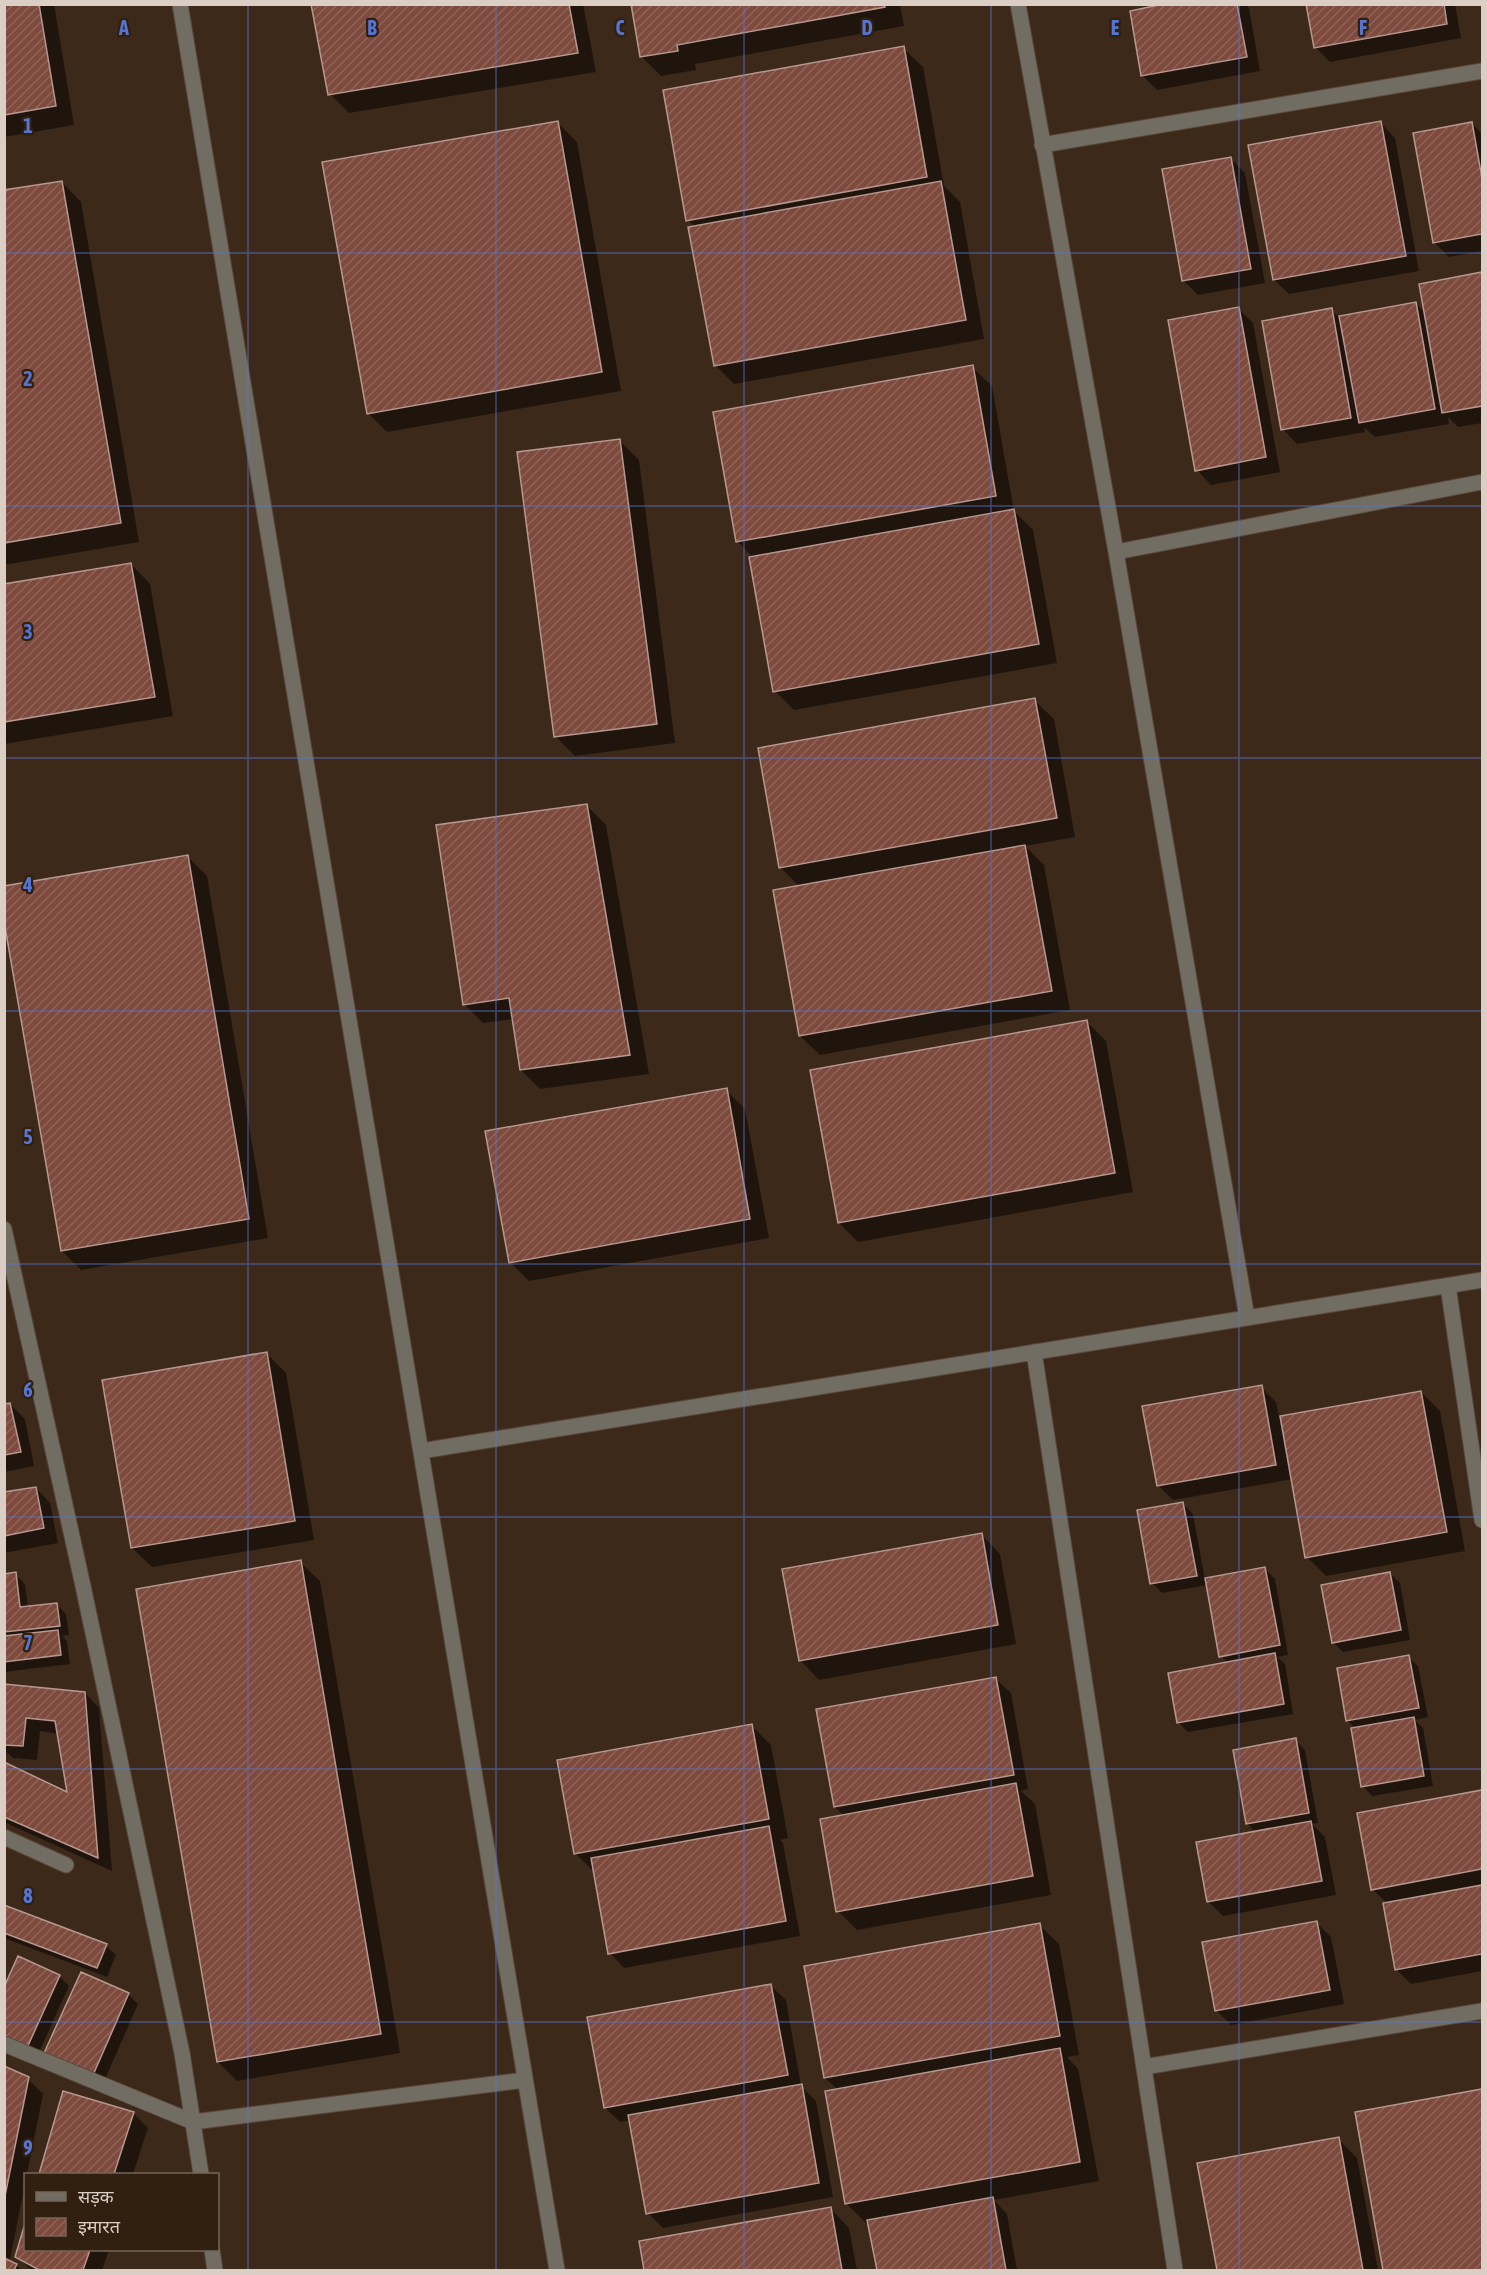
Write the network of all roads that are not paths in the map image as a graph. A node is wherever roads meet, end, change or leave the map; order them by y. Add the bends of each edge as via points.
1 (180, 4) edge
2 (1018, 4) edge
3 (1482, 71) edge
4 (1042, 145) junction
5 (1482, 482) edge
6 (1116, 552) junction
7 (4, 1229) edge
8 (1482, 1281) edge
9 (1448, 1286) junction
10 (1247, 1318) junction
11 (1034, 1352) junction
12 (421, 1451) junction
13 (1482, 1520) edge
14 (4, 1837) edge
15 (66, 1865) dead end
16 (1482, 2011) edge
17 (4, 2044) edge
18 (1144, 2067) junction
19 (525, 2080) junction
20 (193, 2122) junction
21 (201, 2173) edge
22 (212, 2251) edge
23 (215, 2271) edge
24 (557, 2271) edge
25 (1175, 2271) edge

1 - 12 street
2 - 4 street
3 - 4 street
4 - 6 street
5 - 6 street
6 - 10 street
7 - 20 street via 180,2041
8 - 9 street
9 - 10 street
9 - 13 street
10 - 11 street
11 - 12 street
11 - 18 street
12 - 19 street
14 - 15 street
16 - 18 street
17 - 20 street
18 - 25 street
19 - 20 street
19 - 24 street
20 - 21 street
22 - 23 street

